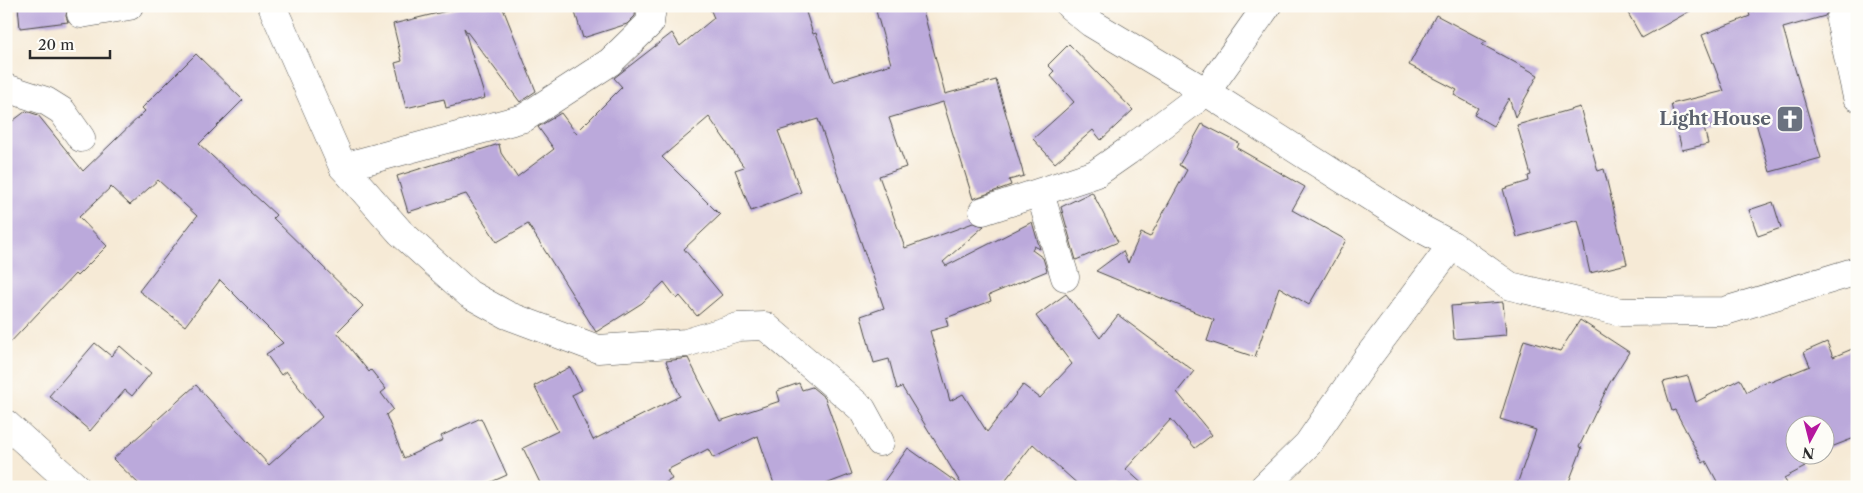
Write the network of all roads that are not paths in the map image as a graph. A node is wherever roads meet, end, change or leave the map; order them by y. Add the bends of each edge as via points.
1 (129, 6) edge
2 (272, 6) edge
3 (652, 6) edge
4 (1070, 6) edge
5 (1267, 6) edge
6 (81, 14) dead end
7 (1840, 20) dead end
8 (6, 88) edge
9 (1206, 92) junction
10 (1857, 97) edge
11 (81, 138) dead end
12 (343, 167) junction
13 (1040, 193) junction
14 (983, 211) dead end
15 (1452, 245) junction
16 (1857, 271) edge
17 (1065, 276) dead end
18 (8, 427) edge
19 (880, 442) dead end
20 (76, 487) edge
21 (1264, 487) edge

1 - 6 street
2 - 12 street
3 - 12 street via 650,23 610,62 524,118
4 - 9 street via 1091,23
5 - 9 street
7 - 10 street
8 - 11 street via 46,101 62,111
9 - 13 street via 1095,174
9 - 15 street via 1418,227
12 - 19 street via 400,232 469,294 508,315 598,349 686,343 738,327 765,326 862,409
13 - 14 street
13 - 17 street
15 - 16 street via 1510,286 1621,312 1725,311
15 - 21 street via 1368,356 1308,444
18 - 20 street

